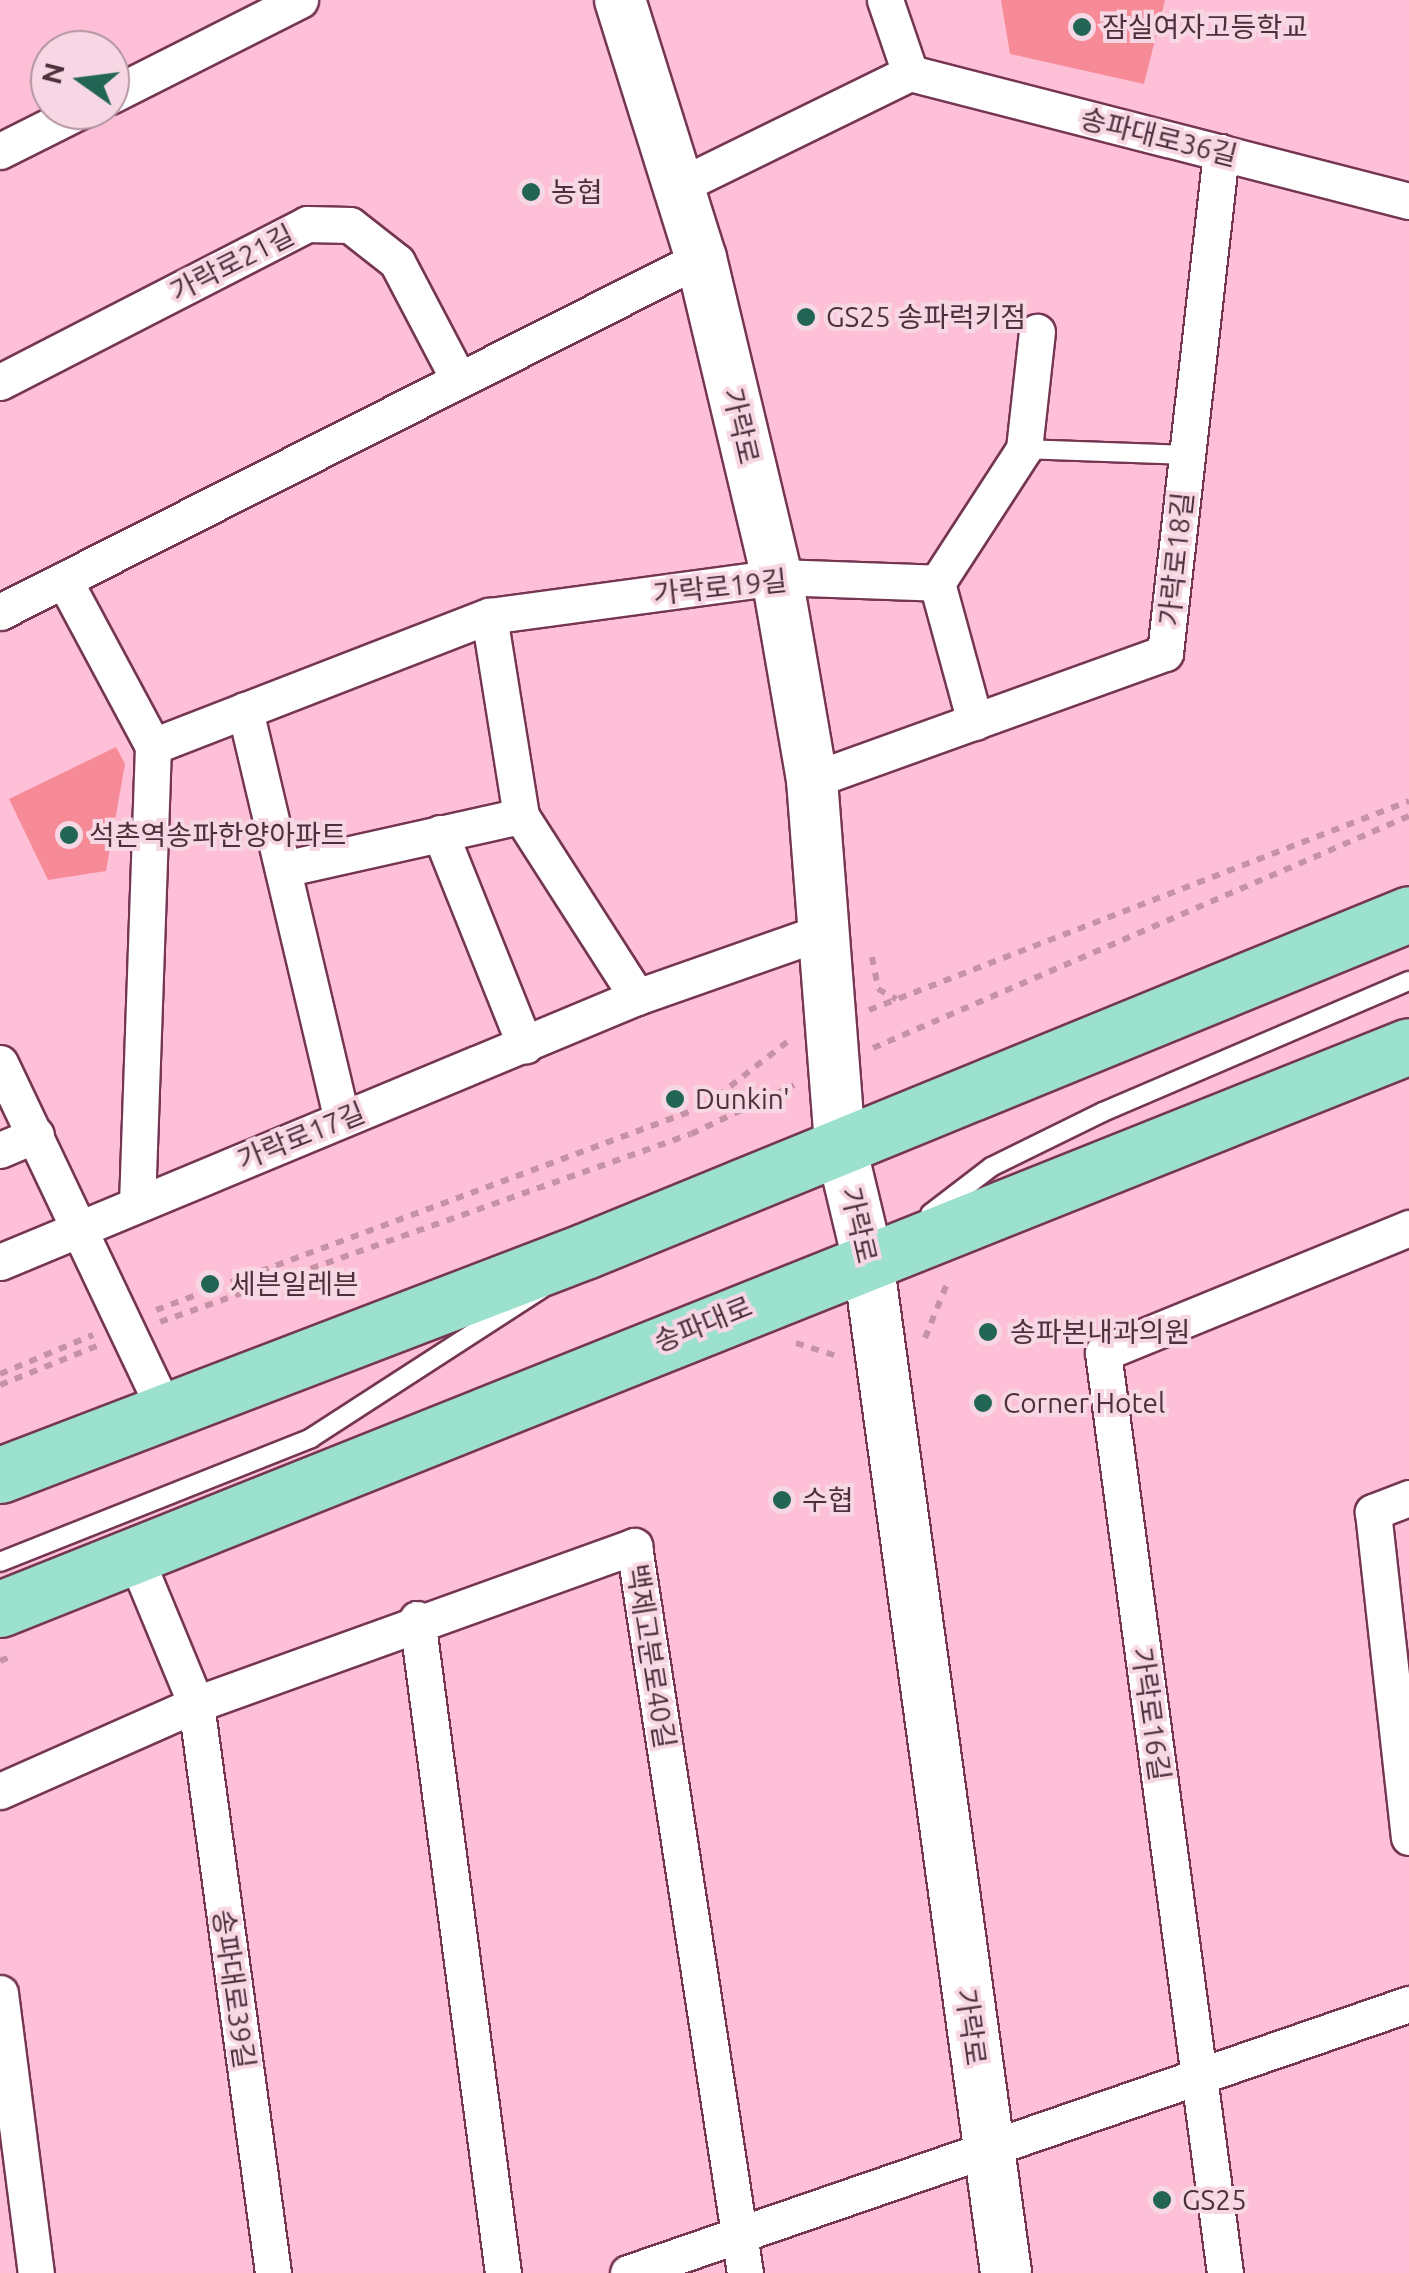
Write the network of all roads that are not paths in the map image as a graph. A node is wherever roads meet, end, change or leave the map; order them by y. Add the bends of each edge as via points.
1 (300, 0) edge
2 (620, 0) edge
3 (885, 0) edge
4 (910, 73) junction
5 (130, 86) edge
6 (42, 130) edge
7 (0, 151) edge
8 (1220, 152) junction
9 (680, 186) junction
10 (1409, 200) edge
11 (701, 258) junction
12 (1037, 332) dead end
13 (460, 380) junction
14 (0, 382) edge
15 (1024, 449) junction
16 (1187, 456) junction
17 (776, 577) junction
18 (64, 580) junction
19 (937, 582) junction
20 (0, 612) edge
21 (489, 616) junction
22 (245, 710) junction
23 (974, 722) junction
24 (153, 746) junction
25 (812, 780) junction
26 (521, 816) junction
27 (440, 833) junction
28 (283, 869) junction
29 (1409, 914) edge
30 (824, 930) junction
31 (1409, 981) edge
32 (637, 997) junction
33 (525, 1046) junction
34 (1409, 1046) edge
35 (0, 1063) edge
36 (342, 1119) junction
37 (36, 1136) junction
38 (840, 1143) junction
39 (0, 1150) edge
40 (136, 1200) junction
41 (1409, 1228) edge
42 (79, 1231) junction
43 (585, 1251) junction
44 (868, 1260) junction
45 (0, 1262) edge
46 (164, 1408) junction
47 (0, 1474) edge
48 (1409, 1498) edge
49 (133, 1552) junction
50 (3, 1595) edge
51 (416, 1619) junction
52 (196, 1704) junction
53 (0, 1791) edge
54 (1409, 1837) edge
55 (0, 1993) edge
56 (1409, 2004) edge
57 (1199, 2074) junction
58 (987, 2147) junction
59 (739, 2228) junction
60 (36, 2273) edge
61 (273, 2273) edge
62 (503, 2273) edge
63 (628, 2273) edge
64 (746, 2273) edge
65 (1006, 2273) edge
66 (1225, 2273) edge

1 - 5 street
2 - 9 street, 가락로
3 - 4 street
4 - 8 street, 송파대로36길
4 - 9 street
6 - 7 street
8 - 10 street, 송파대로36길
8 - 16 street, 가락로18길
9 - 11 street, 가락로
11 - 13 street
11 - 17 street, 가락로
12 - 15 street
13 - 14 street, 가락로21길 via 398,262 350,225 308,224
13 - 18 street
15 - 16 lane
15 - 19 street
16 - 23 street, 가락로18길 via 1165,652
17 - 19 street, 가락로19길
17 - 21 street, 가락로19길
17 - 25 street, 가락로
18 - 20 street
18 - 24 street
19 - 23 street
21 - 22 street, 가락로19길
21 - 26 street
22 - 24 street, 가락로19길
22 - 28 street
23 - 25 street, 가락로18길
24 - 40 street
25 - 30 street, 가락로
26 - 27 street
26 - 32 street
27 - 28 street
27 - 33 street
28 - 36 street
29 - 38 main road
30 - 32 street, 가락로17길
30 - 38 street, 가락로
31 - 44 lane via 991,1167
32 - 33 street, 가락로17길
33 - 36 street, 가락로17길
34 - 44 main road, 송파대로
35 - 37 street
36 - 40 street, 가락로17길
37 - 39 street
37 - 42 street
38 - 43 main road
38 - 44 street, 가락로
40 - 42 street, 가락로17길
41 - 57 street, 가락로16길 via 1103,1353
42 - 45 street, 가락로17길
42 - 46 street
43 - 46 main road
43 - 50 lane via 517,1310 311,1438
44 - 49 main road, 송파대로
44 - 58 street, 가락로
46 - 47 main road
48 - 54 street via 1373,1512
49 - 50 main road, 송파대로
49 - 52 street, 송파대로39길
51 - 52 street
51 - 59 street, 백제고분로40길 via 634,1546
51 - 62 street
52 - 53 street
52 - 61 street, 송파대로39길
55 - 60 street
56 - 57 street
57 - 58 street
57 - 66 street, 가락로16길
58 - 59 street
58 - 65 street, 가락로
59 - 63 street
59 - 64 street, 백제고분로40길

